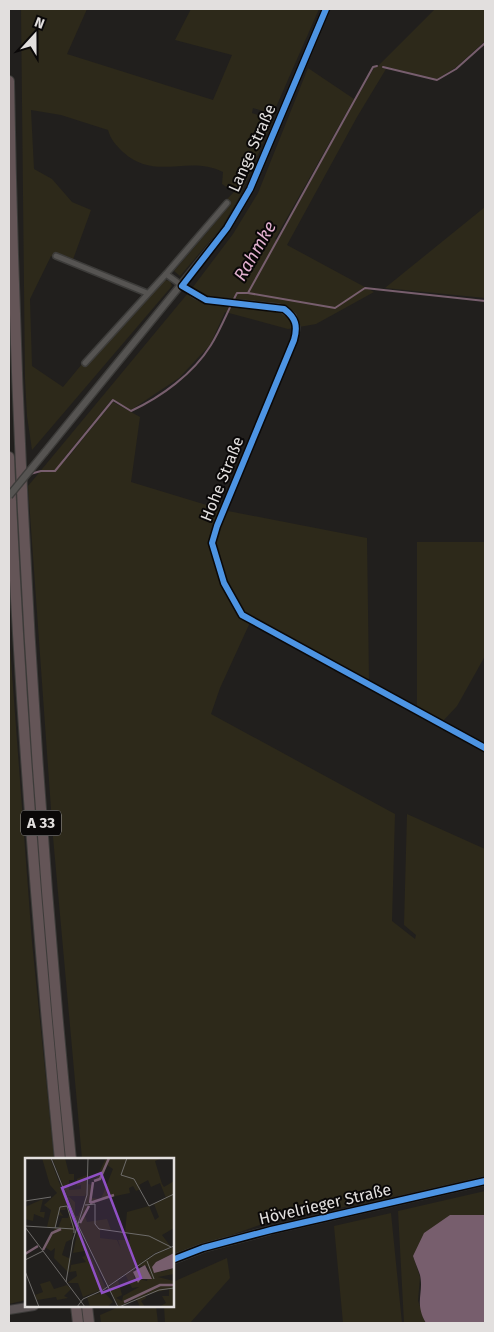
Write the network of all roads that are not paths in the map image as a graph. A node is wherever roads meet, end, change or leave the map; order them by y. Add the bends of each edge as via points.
1 (326, 9) edge
2 (9, 81) edge
3 (227, 203) dead end
4 (56, 256) dead end
5 (166, 274) junction
6 (182, 286) junction
7 (147, 293) junction
8 (85, 363) dead end
9 (9, 457) edge
10 (15, 476) edge
11 (13, 490) edge
12 (485, 748) edge
13 (60, 1158) edge
14 (71, 1158) edge
15 (485, 1181) edge
16 (174, 1259) edge
17 (28, 1307) edge
18 (76, 1307) edge
19 (87, 1307) edge
20 (9, 1310) edge
21 (78, 1323) edge
22 (89, 1323) edge

1 - 6 street, Lange Straße via 250,190 227,228
2 - 10 highway, A 33
3 - 5 street, Lange Straße
4 - 7 street
5 - 6 street
5 - 7 street, Lange Straße
6 - 11 street, Lange Straße, bridge
6 - 12 street, Hohe Straße via 206,300 284,309 293,316 297,328 212,543 224,583 242,616
7 - 8 street, Lange Straße
9 - 10 highway, A 33
10 - 11 highway, A 33, bridge
11 - 13 highway, A 33 via 16,612 29,808
11 - 14 highway, A 33
15 - 16 main road, Hövelrieger Straße via 270,1230
17 - 20 main road
18 - 21 highway
19 - 22 highway

